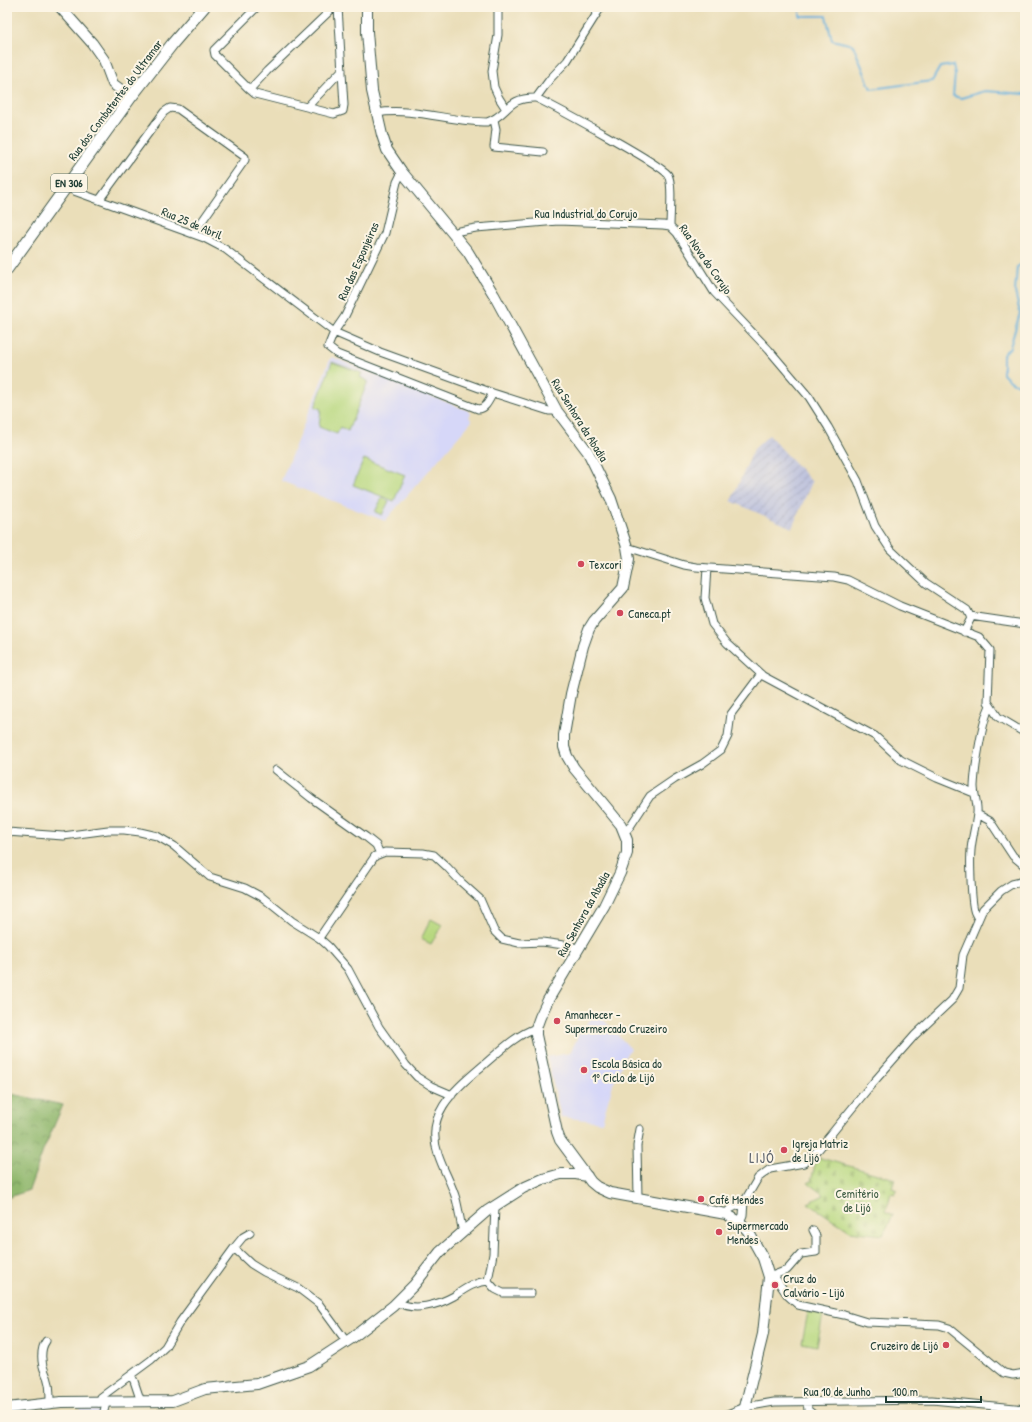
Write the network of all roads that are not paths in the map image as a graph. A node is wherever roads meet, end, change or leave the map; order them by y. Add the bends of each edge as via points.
1 (60, 7) edge
2 (204, 7) edge
3 (257, 7) edge
4 (334, 7) edge
5 (338, 7) edge
6 (367, 7) edge
7 (498, 7) edge
8 (601, 7) edge
9 (342, 70) junction
10 (248, 88) junction
11 (131, 97) junction
12 (536, 98) junction
13 (308, 106) junction
14 (506, 109) junction
15 (377, 113) junction
16 (494, 120) junction
17 (543, 152) dead end
18 (402, 172) junction
19 (67, 186) junction
20 (100, 199) junction
21 (670, 226) junction
22 (454, 233) junction
23 (193, 234) junction
24 (7, 269) edge
25 (334, 332) junction
26 (493, 393) junction
27 (558, 411) junction
28 (627, 547) junction
29 (707, 568) junction
30 (970, 616) junction
31 (1025, 624) edge
32 (964, 632) junction
33 (761, 674) junction
34 (990, 706) junction
35 (1025, 733) edge
36 (276, 770) dead end
37 (974, 792) junction
38 (977, 814) junction
39 (7, 832) edge
40 (624, 833) junction
41 (380, 854) junction
42 (1025, 866) edge
43 (1025, 881) edge
44 (978, 918) junction
45 (319, 938) junction
46 (579, 949) junction
47 (536, 1028) junction
48 (452, 1095) junction
49 (640, 1129) dead end
50 (587, 1176) junction
51 (638, 1198) junction
52 (744, 1202) junction
53 (495, 1206) junction
54 (726, 1214) junction
55 (740, 1222) junction
56 (813, 1230) dead end
57 (463, 1232) junction
58 (250, 1233) dead end
59 (234, 1248) junction
60 (769, 1277) junction
61 (488, 1280) junction
62 (531, 1293) dead end
63 (397, 1302) junction
64 (46, 1341) dead end
65 (346, 1341) junction
66 (1025, 1373) edge
67 (131, 1375) junction
68 (141, 1402) junction
69 (807, 1402) junction
70 (50, 1403) junction
71 (102, 1403) junction
72 (7, 1408) edge
73 (1025, 1409) edge
74 (746, 1411) edge
75 (103, 1415) edge
76 (725, 1415) edge
77 (814, 1415) edge

1 - 11 main road via 104,60 113,84
2 - 11 main road, Rua dos Combatentes do Ultramar / EN 306
3 - 10 street via 214,50
4 - 10 street
5 - 9 street
6 - 15 main road, Rua Senhora da Abadia via 369,63
7 - 14 street via 498,35 492,71 494,88
8 - 12 street via 567,61
9 - 13 street
9 - 13 street via 343,111 334,114
10 - 13 street via 255,94
11 - 19 main road, Rua dos Combatentes do Ultramar / EN 306
12 - 14 street via 518,100
12 - 21 street, Rua Nova do Corujo via 647,159 667,173 670,180
14 - 16 street
15 - 16 street via 413,113 480,122
15 - 18 main road, Rua Senhora da Abadia via 387,150
16 - 17 street via 494,147
18 - 22 main road, Rua Senhora da Abadia
18 - 25 street, Rua das Esponjeiras via 397,182 385,233 345,316
19 - 20 street, Rua 25 de Abril via 74,191
19 - 24 main road, Rua dos Combatentes do Ultramar / EN 306
20 - 23 street, Rua 25 de Abril
20 - 23 street via 164,112 170,108 178,109 245,157
21 - 22 street, Rua Industrial do Corujo via 558,221 476,228
21 - 30 street, Rua Nova do Corujo via 725,306 809,397 858,482 875,526 890,549 926,583 967,610
22 - 27 main road, Rua Senhora da Abadia via 494,295
23 - 25 street, Rua 25 de Abril via 225,249
25 - 26 street, Rua 25 de Abril via 380,352
25 - 26 street via 328,347 337,354 478,409 485,406
26 - 27 street, Rua 25 de Abril via 549,411
27 - 28 main road, Rua Senhora da Abadia via 588,452 611,499
28 - 29 street via 684,565
28 - 40 main road, Rua Senhora da Abadia via 629,559 623,588 589,628 571,694 564,735 564,747 571,762
29 - 32 street via 848,580 900,606
29 - 33 street via 705,598 712,624 727,643
30 - 31 street
30 - 32 street
32 - 34 street via 979,637 990,650
33 - 37 street via 875,736 901,760 937,778
33 - 40 street via 731,714 728,736 721,750 650,796
34 - 35 street via 998,717
34 - 37 street via 980,747
36 - 41 street via 376,845
37 - 38 street
38 - 42 street via 990,821 1013,856
38 - 44 street via 971,850 971,880 974,913
39 - 45 street via 63,836 124,830 157,836 174,846 210,877 245,888 262,897
40 - 46 main road, Rua Senhora da Abadia via 627,852 620,873
41 - 45 street via 375,856
41 - 46 street via 423,852 434,855 480,899 494,931 502,939 520,943 542,942
43 - 44 street via 1012,884 1001,891 983,909
44 - 52 street via 963,955 959,988 952,1000 915,1035 819,1149 804,1163 770,1169 758,1178
45 - 48 street via 348,969 379,1027 406,1065 417,1077
46 - 47 main road, Rua Senhora da Abadia via 548,1000
47 - 48 street via 512,1042 464,1081
47 - 50 main road via 557,1132 560,1140
48 - 57 street via 438,1114 434,1132 437,1152 456,1199
49 - 51 street via 637,1146
50 - 51 main road via 597,1187
50 - 53 main road via 561,1174 543,1179
51 - 54 main road
52 - 54 street
52 - 55 street
53 - 57 main road
53 - 61 street via 493,1254
54 - 55 main road
55 - 60 main road via 755,1242
56 - 60 street via 816,1236 816,1252 801,1254 787,1270
57 - 63 main road via 440,1252
58 - 59 street
59 - 65 street via 264,1272 298,1288 319,1304
59 - 67 street via 165,1347
60 - 66 street via 776,1279 798,1305 867,1322 939,1325 950,1328 1004,1373
60 - 74 main road via 763,1334
61 - 62 street via 495,1289 503,1293
61 - 63 street via 479,1281 452,1297 423,1307 403,1306
63 - 65 main road
64 - 70 street via 42,1351 44,1371 48,1376
65 - 68 main road via 309,1366 257,1384 205,1389 173,1401
67 - 68 street
67 - 71 street via 102,1397
68 - 71 main road
69 - 73 street, Rua 10 de Junho via 932,1400
69 - 74 street, Rua 10 de Junho via 774,1402
69 - 77 street via 808,1410
70 - 71 main road
70 - 72 main road
71 - 75 street
74 - 76 street, Rua 10 de Junho

